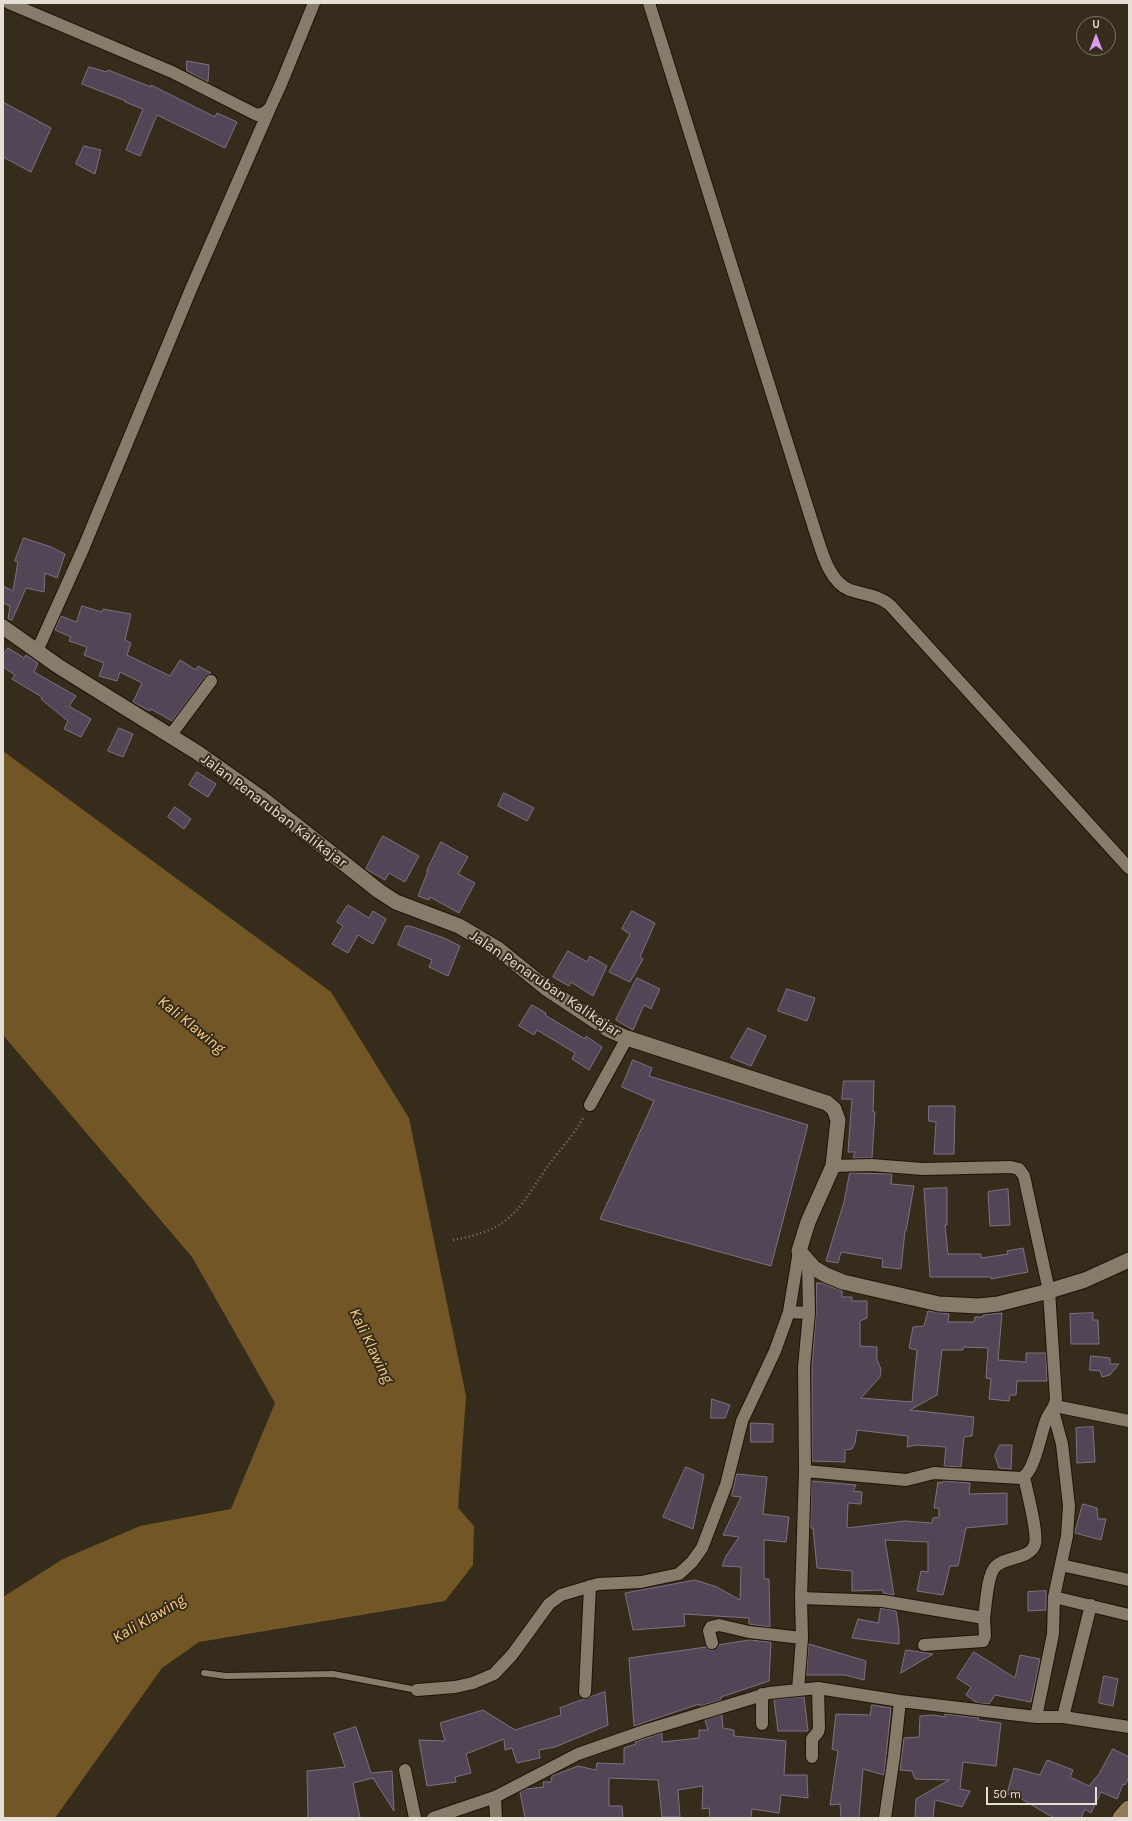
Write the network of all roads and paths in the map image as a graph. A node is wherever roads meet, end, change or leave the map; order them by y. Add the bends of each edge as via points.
1 (9, 3) edge
2 (314, 3) edge
3 (650, 3) edge
4 (270, 108) junction
5 (3, 627) edge
6 (38, 651) junction
7 (211, 681) dead end
8 (170, 736) junction
9 (1129, 868) edge
10 (627, 1038) junction
11 (590, 1105) joint
12 (833, 1166) junction
13 (453, 1240) dead end
14 (803, 1257) junction
15 (1129, 1260) edge
16 (1049, 1291) junction
17 (789, 1312) junction
18 (808, 1313) junction
19 (1054, 1408) junction
20 (1129, 1421) edge
21 (805, 1471) junction
22 (1024, 1477) junction
23 (1061, 1565) junction
24 (1129, 1580) edge
25 (590, 1586) junction
26 (1054, 1597) junction
27 (801, 1598) junction
28 (1091, 1605) junction
29 (1129, 1615) edge
30 (984, 1618) junction
31 (802, 1638) junction
32 (712, 1643) dead end
33 (924, 1645) dead end
34 (204, 1674) dead end
35 (818, 1688) junction
36 (417, 1690) joint
37 (798, 1690) junction
38 (585, 1692) dead end
39 (762, 1694) junction
40 (900, 1701) junction
41 (1036, 1717) junction
42 (1063, 1717) junction
43 (762, 1724) dead end
44 (1129, 1727) edge
45 (812, 1757) dead end
46 (405, 1770) dead end
47 (494, 1797) junction
48 (1129, 1809) edge
49 (416, 1818) edge
50 (433, 1818) edge
51 (496, 1818) edge
52 (885, 1818) edge
53 (1121, 1818) edge

1 - 4 street via 172,72 250,113 264,114
2 - 4 street
3 - 9 street via 814,528 834,577 844,587 878,597 890,605
4 - 6 street
5 - 6 street, Jalan Penaruban Kalikajar
6 - 8 street, Jalan Penaruban Kalikajar
7 - 8 street
8 - 10 street, Jalan Penaruban Kalikajar via 260,797 379,891 396,902 459,926 498,949 546,988 609,1030
10 - 11 street
10 - 12 street, Jalan Penaruban Kalikajar via 826,1103 834,1109 838,1120
11 - 13 path via 577,1131 514,1213 493,1228 475,1236
12 - 14 street, Jalan Penaruban Kalikajar via 808,1222
12 - 16 street via 1019,1169 1024,1176
14 - 16 street via 826,1275 844,1282 940,1304 998,1304
14 - 17 street
14 - 18 street
15 - 16 street via 1085,1280
16 - 19 street via 1056,1399
17 - 18 street
17 - 25 street via 775,1350 742,1421 726,1485 702,1548 692,1562 679,1574 641,1582
18 - 21 street via 804,1367
19 - 20 street
19 - 22 street via 1047,1418 1033,1460
19 - 23 street via 1062,1444 1069,1506 1067,1536
21 - 22 street via 906,1480 934,1473
21 - 27 street
22 - 30 street via 1035,1531 1035,1544 1025,1554 996,1566 991,1574
23 - 24 street
23 - 26 street
25 - 36 street via 561,1595 549,1604 494,1674 455,1687
25 - 38 street
26 - 28 street
26 - 41 street via 1053,1634
27 - 30 street via 883,1601
27 - 31 street
28 - 29 street
28 - 42 street
30 - 33 street via 983,1641
31 - 32 street via 749,1632 719,1625 711,1627 709,1631
31 - 37 street
34 - 36 lane via 333,1674
35 - 37 street
35 - 40 street
35 - 45 street via 819,1728 812,1739
37 - 39 street
39 - 43 street
39 - 47 street via 578,1754
40 - 41 street
40 - 52 street
41 - 42 street
42 - 44 street
46 - 49 street
47 - 50 street
47 - 51 street
48 - 53 main road

